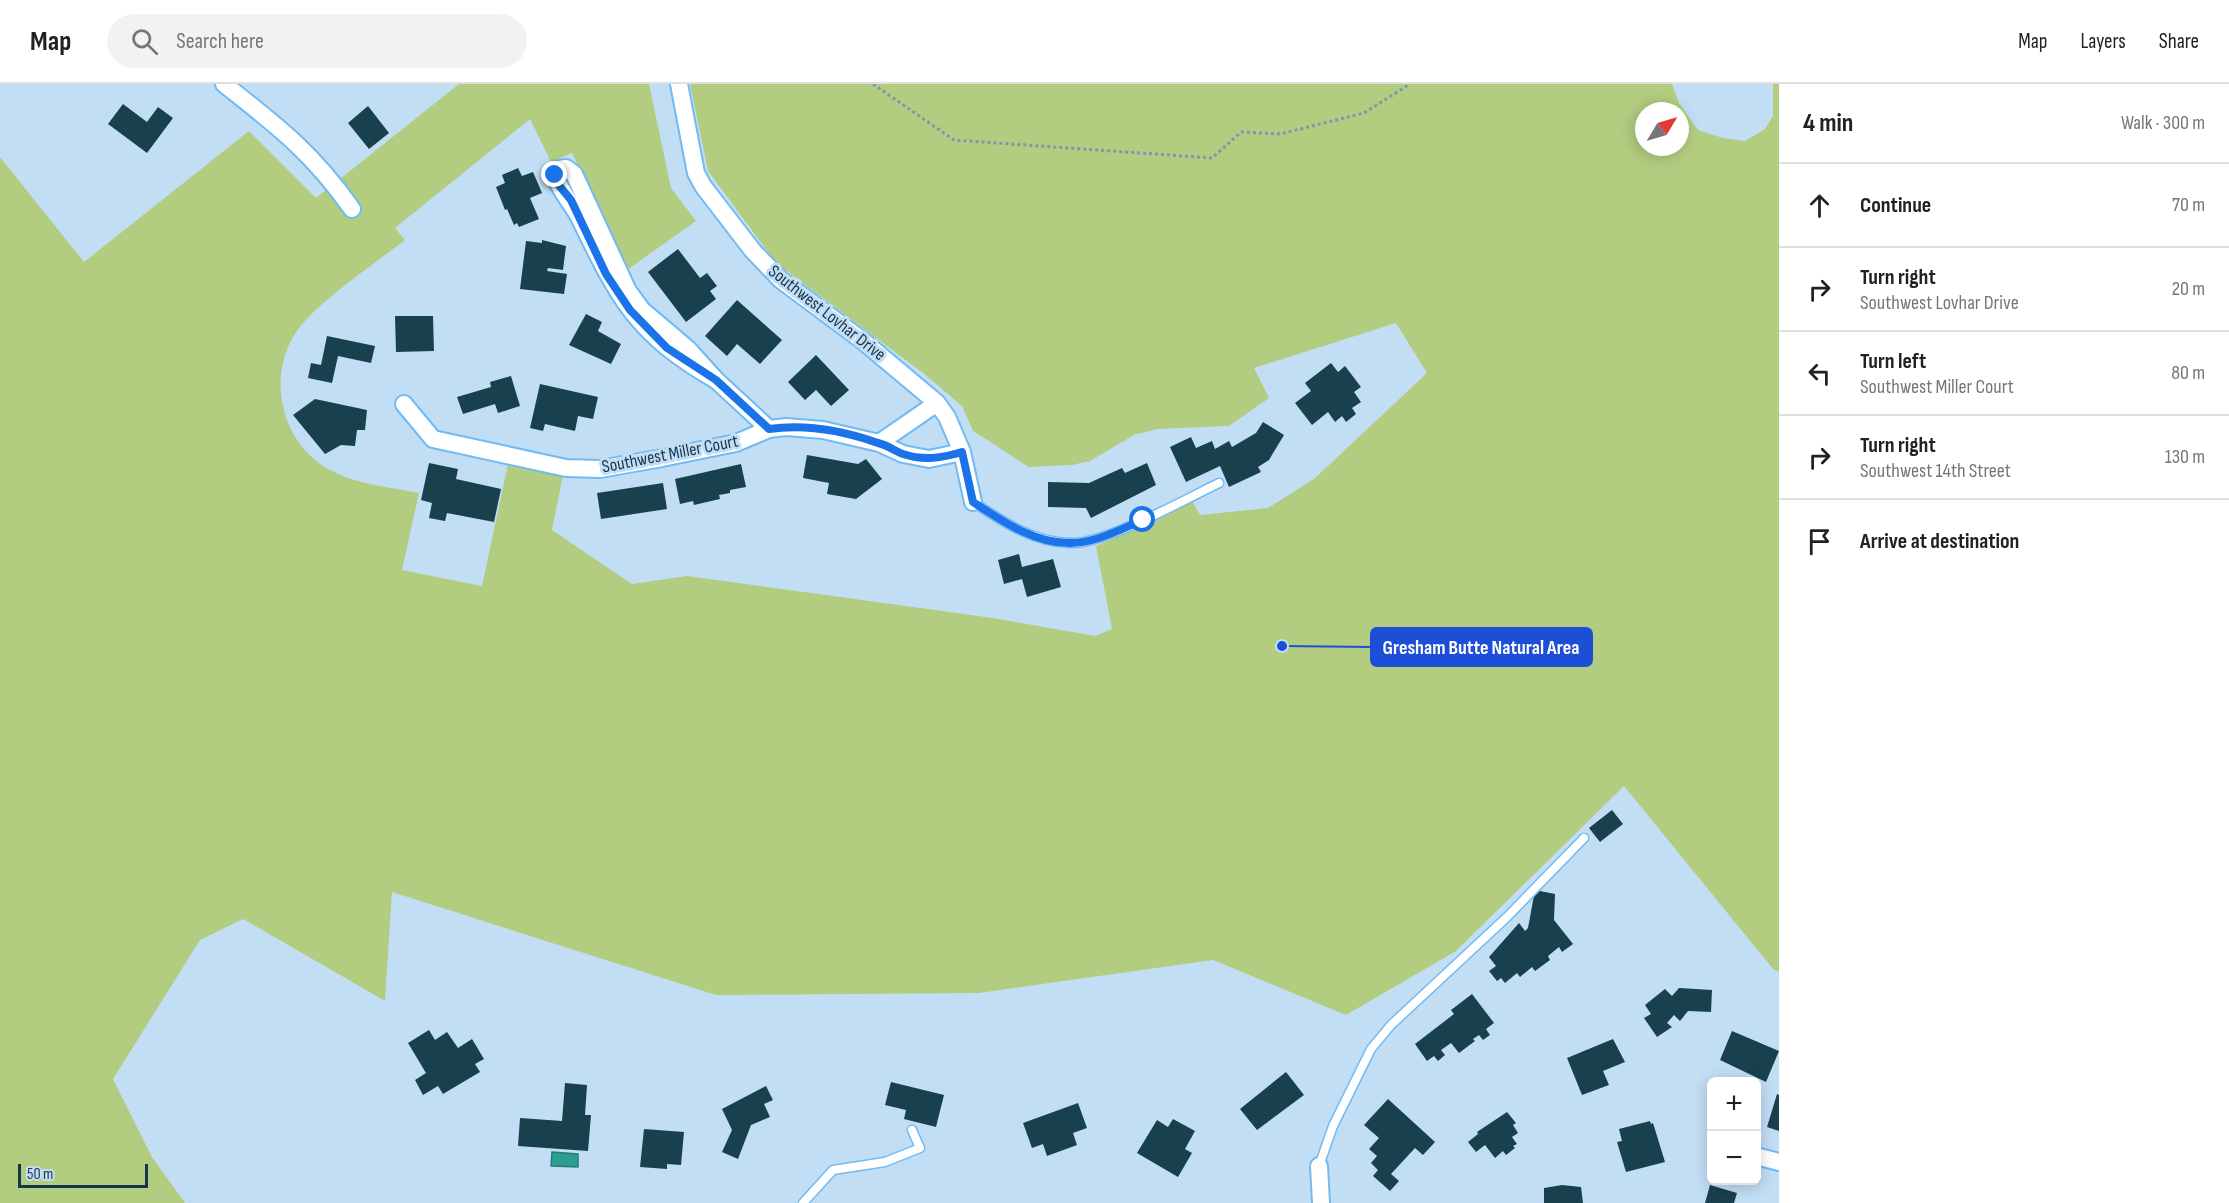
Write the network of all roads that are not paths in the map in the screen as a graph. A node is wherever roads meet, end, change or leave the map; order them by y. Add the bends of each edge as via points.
1 (224, 84) edge
2 (679, 84) edge
3 (352, 209) dead end
4 (716, 380) junction
5 (937, 403) junction
6 (404, 404) dead end
7 (769, 429) junction
8 (879, 443) junction
9 (962, 452) junction
10 (1219, 483) dead end
11 (973, 502) joint
12 (1584, 838) dead end
13 (912, 1130) dead end
14 (1761, 1157) edge
15 (1779, 1162) edge
16 (1319, 1166) joint
17 (803, 1203) edge
18 (1321, 1203) edge

1 - 3 street via 304,149
2 - 5 street, Southwest Lovhar Drive via 696,173 753,251 781,280
4 - 4 street via 688,349 642,310 628,291 574,174 566,168 558,170 557,183 571,200 606,274 630,310 667,348
4 - 7 street
5 - 8 street
5 - 9 street, Southwest Lovhar Drive
6 - 7 street, Southwest Miller Court via 434,439 566,468 600,469 662,458 736,443
7 - 8 street, Southwest Miller Court via 802,426
8 - 9 street, Southwest Miller Court via 903,454 929,459
9 - 11 street, Southwest Lovhar Drive
10 - 11 lane via 1117,530 1071,543 1023,533
12 - 16 lane via 1371,1049 1333,1126
13 - 17 lane via 920,1148 885,1162 832,1170
14 - 15 street
16 - 18 street

